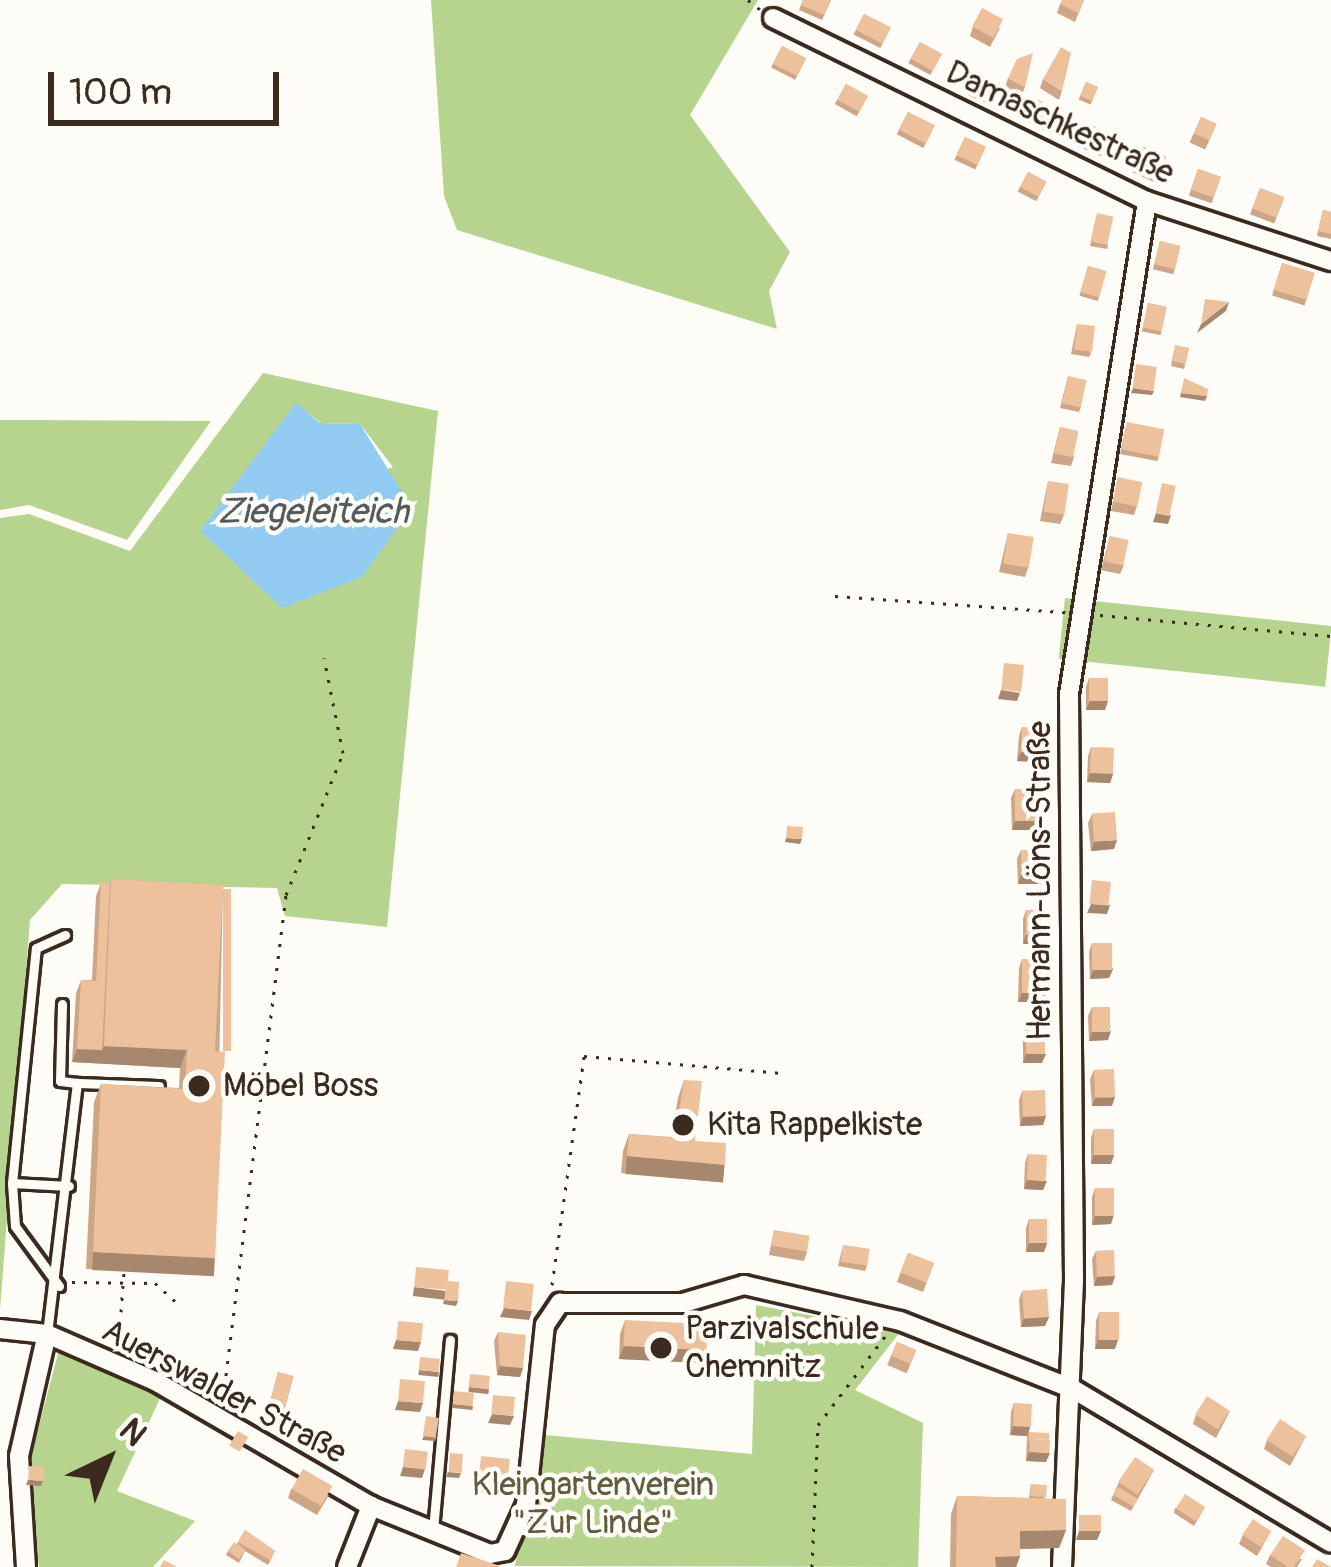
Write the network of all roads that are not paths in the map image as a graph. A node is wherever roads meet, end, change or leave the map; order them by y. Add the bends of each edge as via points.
1 (773, 18) dead end
2 (1147, 201) junction
3 (1331, 261) edge
4 (65, 935) dead end
5 (62, 1004) dead end
6 (76, 1083) junction
7 (159, 1086) edge
8 (12, 1184) junction
9 (69, 1186) junction
10 (58, 1286) junction
11 (0, 1329) edge
12 (46, 1334) junction
13 (450, 1340) dead end
14 (1073, 1389) junction
15 (371, 1506) junction
16 (433, 1530) junction
17 (1331, 1543) edge
18 (26, 1567) edge
19 (347, 1567) edge
20 (1062, 1567) edge

1 - 2 street, Damaschkestraße
2 - 3 street, Damaschkestraße
2 - 14 street, Hermann-Löns-Straße via 1069,694
4 - 8 lane via 36,949
5 - 6 lane via 60,1082
6 - 7 lane
6 - 9 lane
8 - 9 lane
8 - 10 lane via 15,1226
9 - 10 lane
10 - 12 lane
11 - 12 street, Auerswalder Straße
12 - 15 street, Auerswalder Straße via 220,1419
12 - 18 street via 19,1456
13 - 16 lane
14 - 16 street, Auerswalder Straße via 900,1321 745,1285 683,1303 560,1303 545,1324 516,1534 490,1554
14 - 17 street
14 - 20 street, Hermann-Löns-Straße
15 - 16 street, Auerswalder Straße
15 - 19 street

